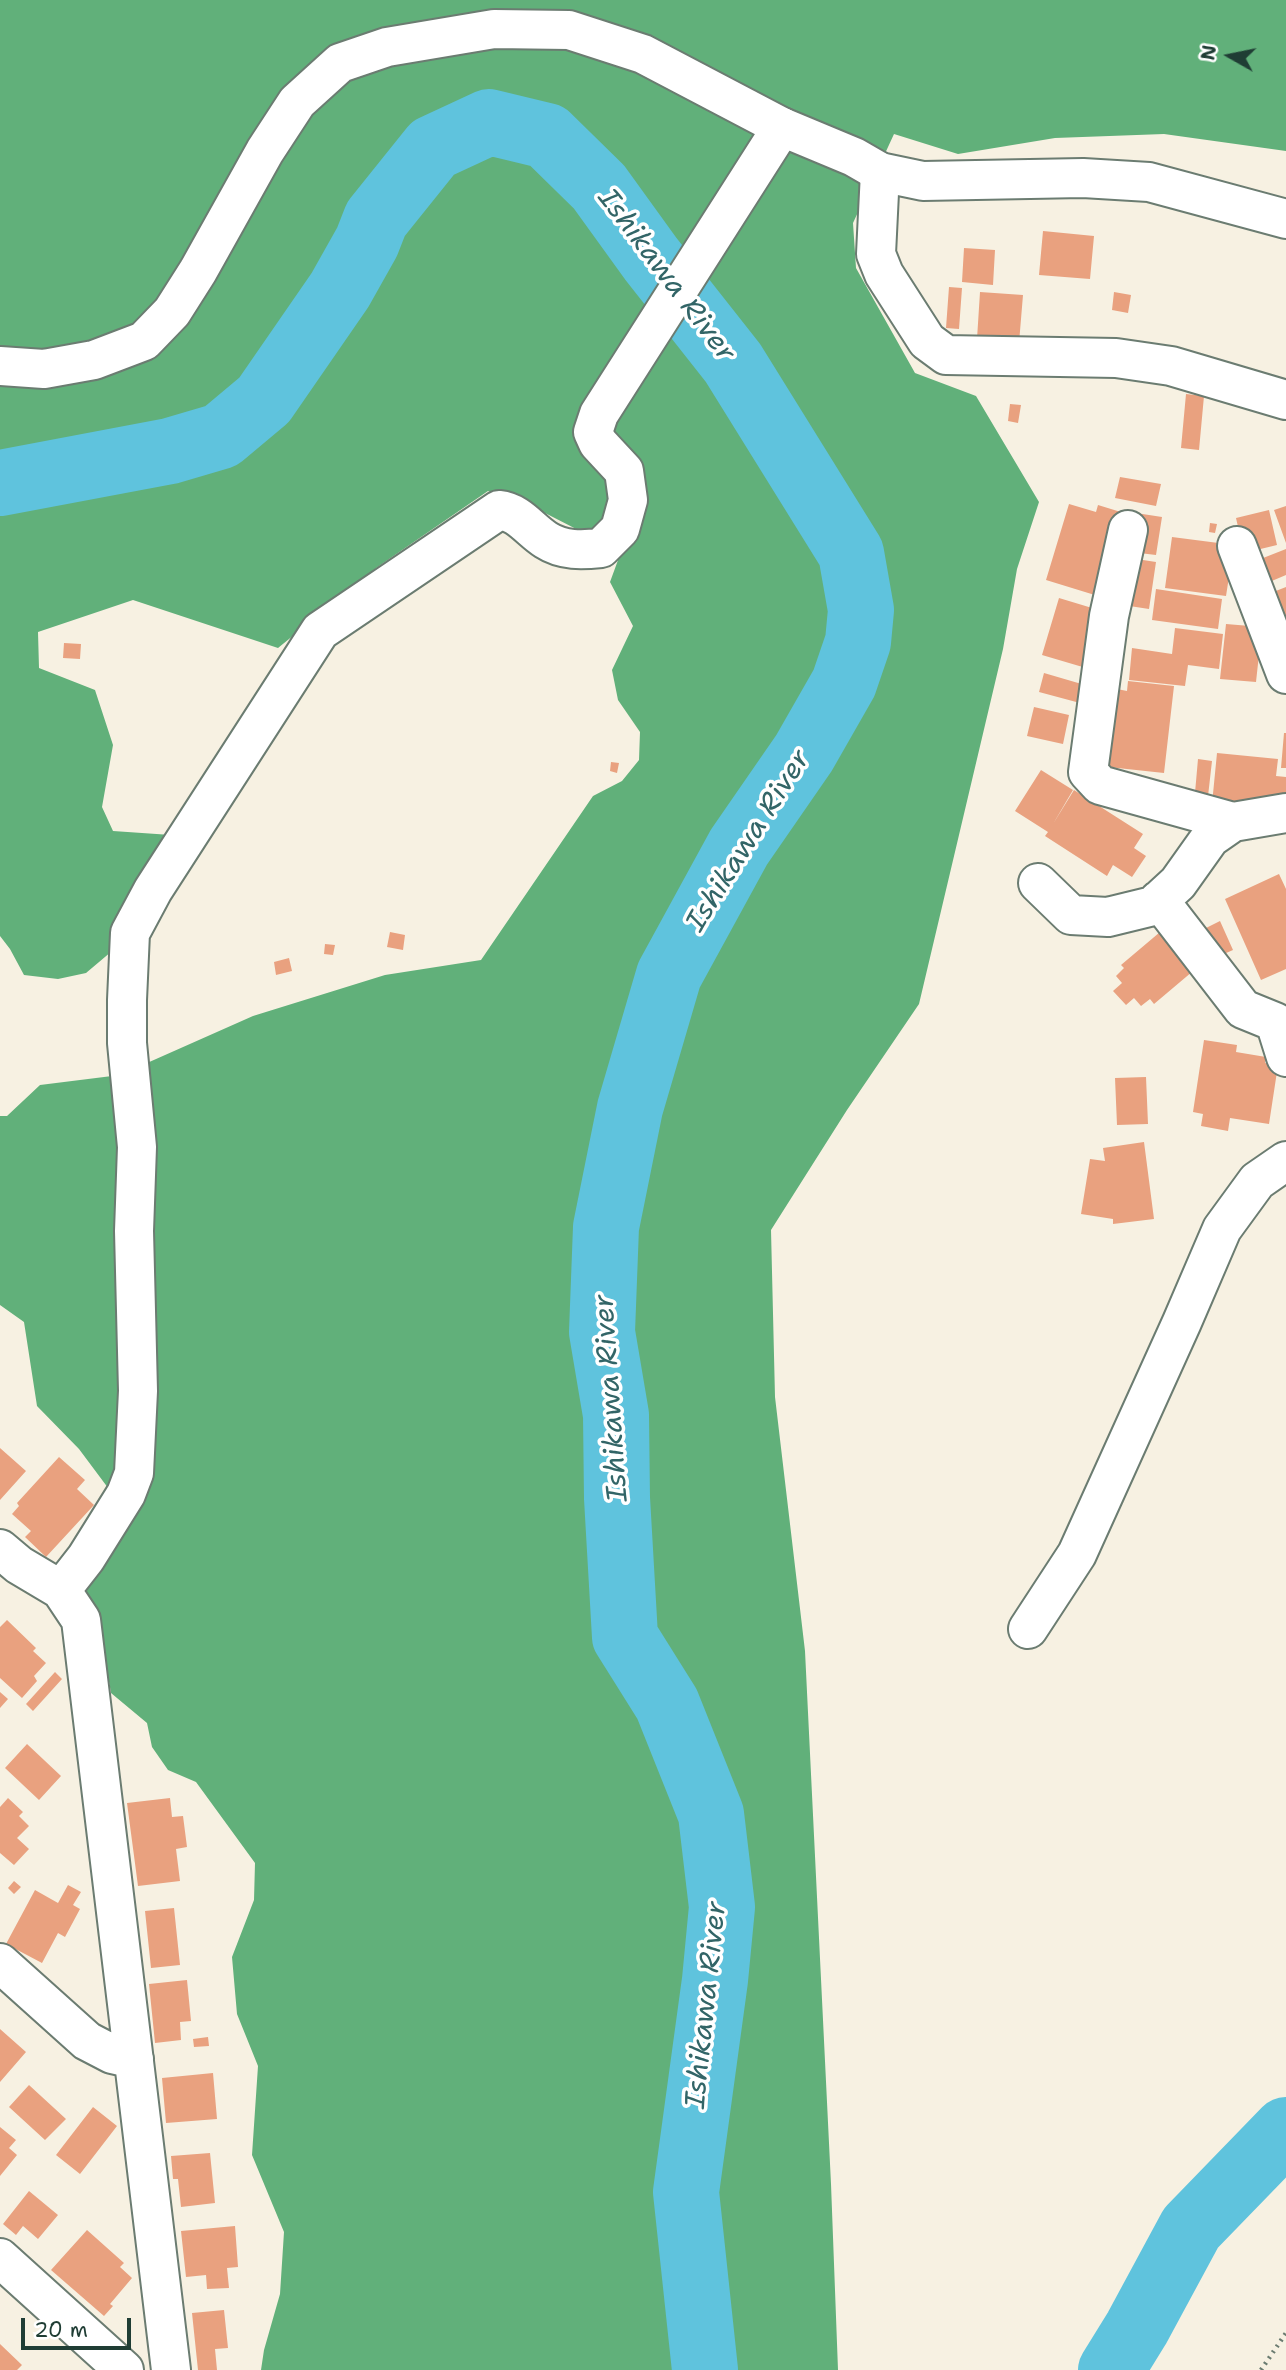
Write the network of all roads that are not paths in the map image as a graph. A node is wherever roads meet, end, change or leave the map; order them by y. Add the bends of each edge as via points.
1 (775, 138) junction
2 (880, 172) junction
3 (1286, 219) edge
4 (0, 366) edge
5 (1286, 400) edge
6 (1128, 530) dead end
7 (1237, 546) dead end
8 (1286, 674) edge
9 (1286, 813) edge
10 (1233, 822) junction
11 (1038, 883) dead end
12 (1159, 900) junction
13 (1286, 1057) edge
14 (1286, 1161) edge
15 (6, 1567) edge
16 (61, 1590) junction
17 (1028, 1629) dead end
18 (0, 1963) edge
19 (134, 2059) junction
20 (0, 2258) edge
21 (124, 2370) edge
22 (171, 2370) edge

1 - 2 street via 854,157
1 - 4 street via 643,54 569,30 494,29 387,47 341,63 297,102 173,312 144,341 94,360 44,369
1 - 16 street via 600,414 593,432 624,471 628,500 620,529 601,548 574,551 548,541 510,511 499,510 320,631 130,933 127,1043 137,1147 134,1473 120,1504
2 - 3 street via 923,181 1083,178 1149,182
2 - 5 street via 876,254 927,341 946,355 1116,358 1171,366
6 - 10 street via 1109,617 1088,772 1100,785
7 - 8 street
9 - 10 street
10 - 12 street via 1210,838 1178,883
11 - 12 street via 1072,915 1108,917 1153,906
12 - 13 street via 1242,1009 1275,1022
14 - 17 street via 1257,1181 1222,1229 1077,1554
15 - 16 street
16 - 19 street via 81,1620
18 - 19 street via 86,2041
19 - 22 street
20 - 21 street

